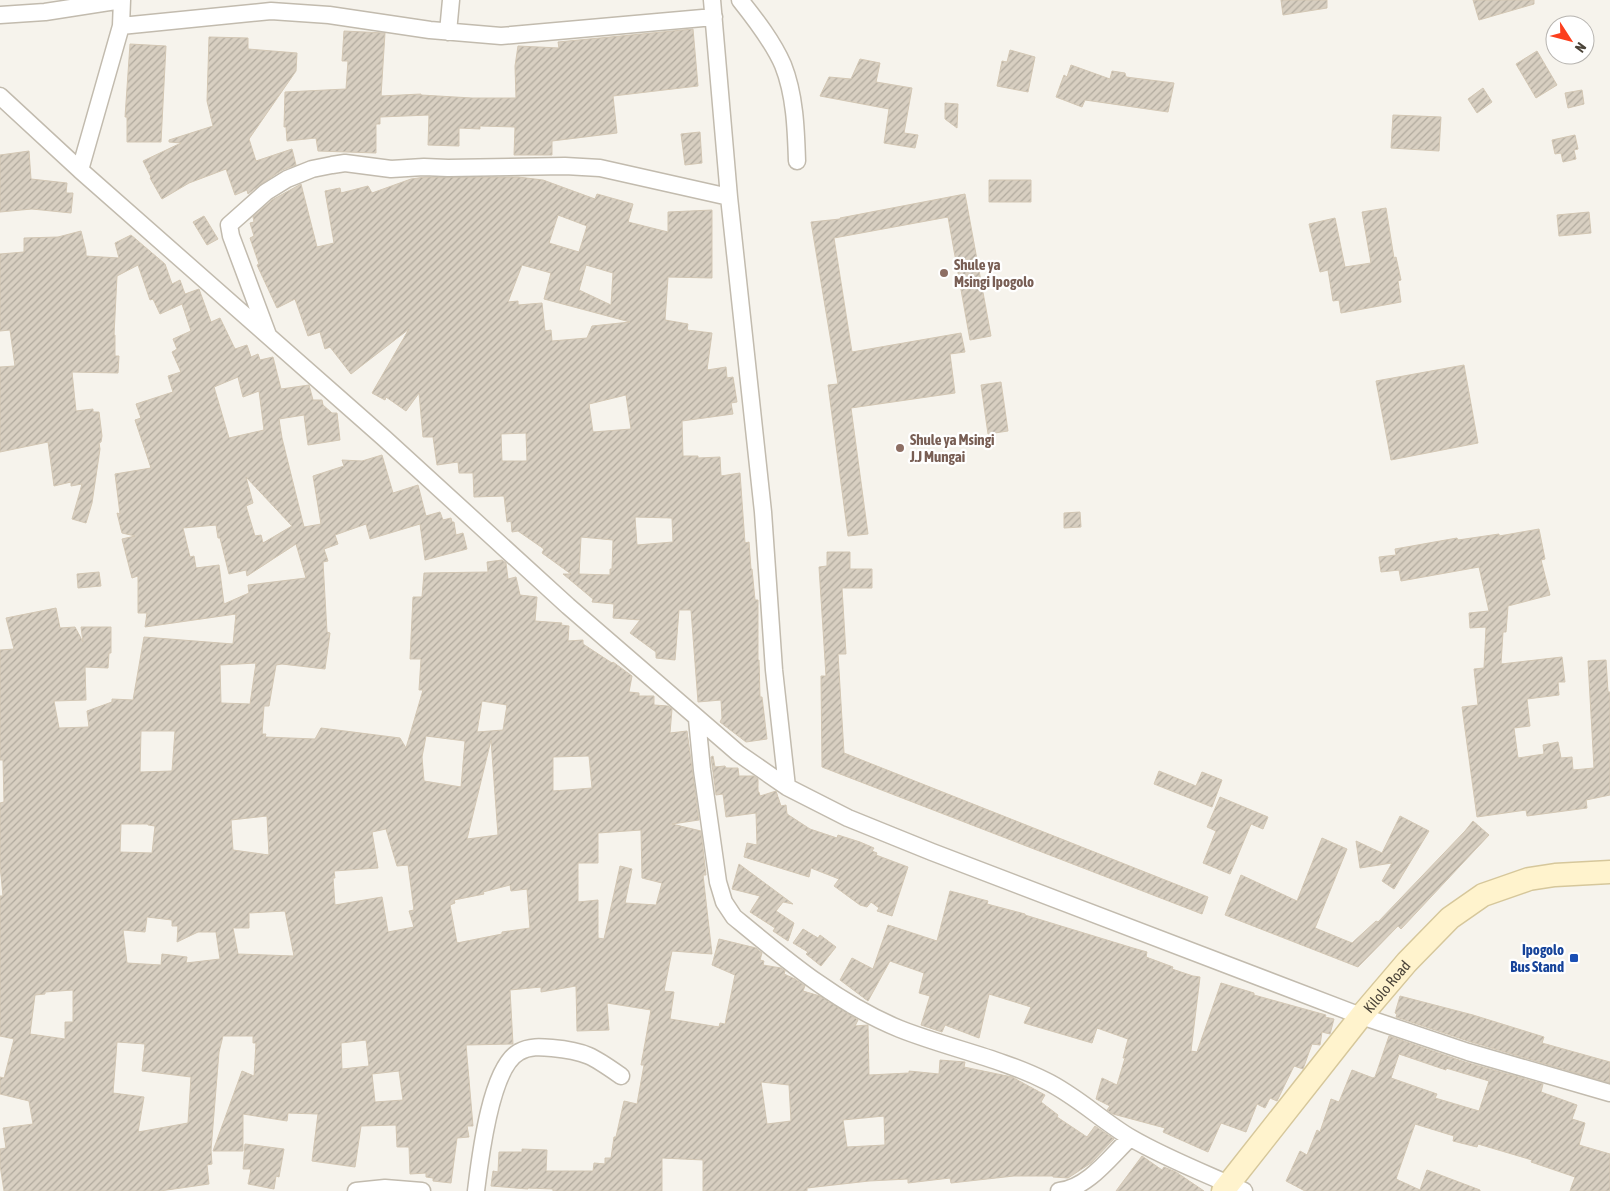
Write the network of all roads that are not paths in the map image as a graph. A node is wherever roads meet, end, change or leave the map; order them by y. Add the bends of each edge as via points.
1 (122, 0) edge
2 (452, 0) edge
3 (712, 0) edge
4 (740, 0) edge
5 (271, 5) edge
6 (0, 15) edge
7 (714, 17) junction
8 (121, 26) junction
9 (448, 32) junction
10 (0, 96) edge
11 (797, 161) dead end
12 (80, 170) junction
13 (730, 197) junction
14 (269, 337) junction
15 (697, 719) junction
16 (787, 787) junction
17 (1610, 872) edge
18 (1361, 1016) junction
19 (621, 1076) dead end
20 (1610, 1094) edge
21 (1130, 1138) junction
22 (1232, 1189) edge
23 (356, 1191) edge
24 (422, 1191) edge
25 (476, 1191) edge
26 (1059, 1191) edge

1 - 6 street via 45,12
1 - 8 street
2 - 9 street
3 - 7 street
4 - 11 street via 761,27 783,66 792,99
5 - 8 street
5 - 9 street
7 - 9 street via 501,36
7 - 13 street
8 - 12 street
10 - 12 street
12 - 14 street
13 - 14 street via 600,168 424,166 391,169 345,163 312,169 277,185 229,225
13 - 16 street via 763,512 774,670
14 - 15 street
15 - 16 street
15 - 21 street via 718,882 724,902 734,917 836,996 898,1028 1046,1081
16 - 18 street via 848,818 932,852
17 - 18 main road, Kilolo Road via 1529,879 1483,895 1450,918
18 - 20 street
18 - 22 main road, Kilolo Road
19 - 25 street via 584,1052 535,1046 508,1060 499,1078 485,1130
21 - 22 street
21 - 26 street via 1088,1179
23 - 24 street via 385,1188

